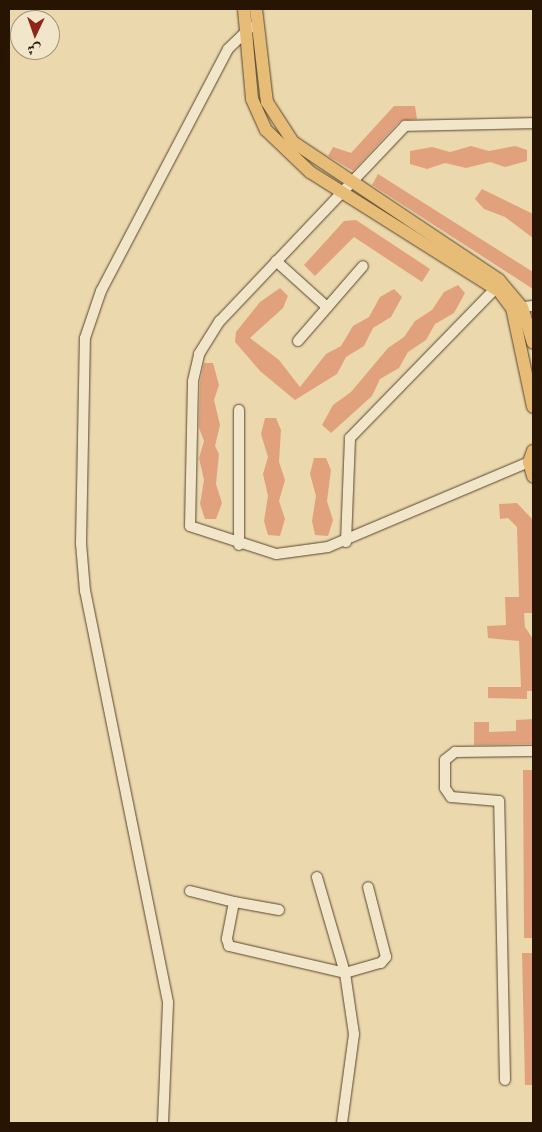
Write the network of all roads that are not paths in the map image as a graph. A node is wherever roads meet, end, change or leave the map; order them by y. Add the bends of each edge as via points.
1 (244, 9) edge
2 (256, 9) edge
3 (251, 27) junction
4 (533, 123) edge
5 (345, 187) junction
6 (276, 261) junction
7 (363, 266) dead end
8 (498, 285) junction
9 (523, 307) edge
10 (327, 308) junction
11 (298, 341) dead end
12 (533, 342) edge
13 (533, 407) edge
14 (239, 410) dead end
15 (531, 457) edge
16 (533, 476) edge
17 (346, 542) junction
18 (239, 545) junction
19 (533, 751) edge
20 (317, 877) dead end
21 (368, 887) dead end
22 (190, 891) dead end
23 (234, 902) junction
24 (278, 910) dead end
25 (345, 973) junction
26 (505, 1080) dead end
27 (163, 1123) edge
28 (342, 1123) edge

1 - 3 main road
2 - 3 main road
3 - 5 main road via 250,91 261,121 285,152
3 - 27 street via 228,49 101,291 85,346 81,543 85,591 168,1002
4 - 5 street via 405,126
5 - 6 street
5 - 8 main road
6 - 10 street
6 - 18 street via 220,321 199,354 192,381 190,526
7 - 10 street
8 - 9 main road
8 - 17 street via 350,438
9 - 12 main road
9 - 13 main road
10 - 11 street
14 - 18 street
15 - 16 main road
15 - 17 street
17 - 18 street via 276,554
19 - 26 street via 455,752 445,760 445,788 451,797 499,801
20 - 25 street
21 - 25 street via 386,957 381,963
22 - 23 street
23 - 24 street
23 - 25 street via 227,939 229,946
25 - 28 street via 354,1034

